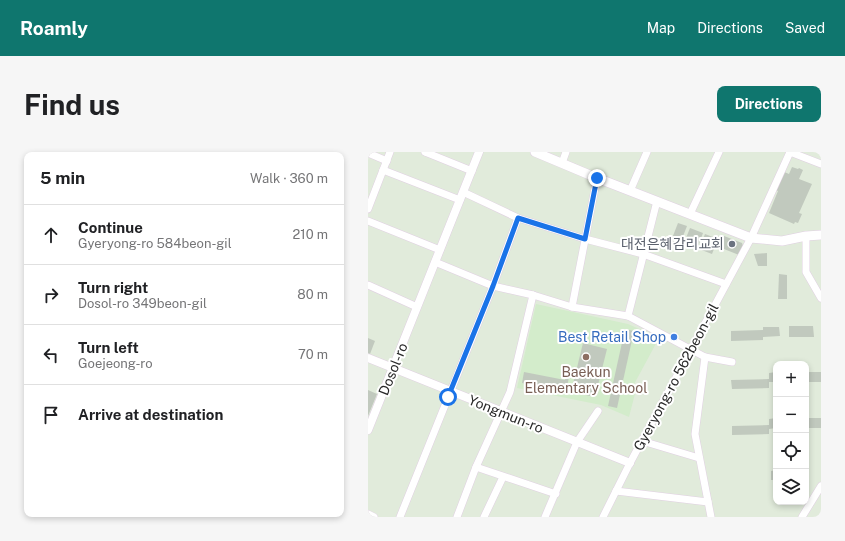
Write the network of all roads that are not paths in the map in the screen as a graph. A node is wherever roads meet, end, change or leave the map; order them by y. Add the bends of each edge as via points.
1 (390, 152) edge
2 (425, 152) edge
3 (479, 152) edge
4 (535, 152) edge
5 (566, 152) edge
6 (647, 152) edge
7 (719, 152) edge
8 (790, 152) edge
9 (368, 153) edge
10 (387, 161) junction
11 (562, 163) junction
12 (821, 164) edge
13 (383, 170) junction
14 (472, 171) junction
15 (597, 178) junction
16 (630, 191) junction
17 (463, 192) junction
18 (460, 200) junction
19 (657, 201) junction
20 (368, 209) edge
21 (690, 214) junction
22 (518, 218) junction
23 (368, 221) edge
24 (806, 236) junction
25 (821, 236) edge
26 (750, 238) junction
27 (585, 239) junction
28 (440, 250) junction
29 (643, 254) junction
30 (435, 262) junction
31 (726, 284) junction
32 (368, 285) edge
33 (493, 286) junction
34 (533, 295) junction
35 (821, 298) edge
36 (417, 307) junction
37 (572, 307) junction
38 (628, 316) junction
39 (692, 350) junction
40 (705, 357) junction
41 (368, 358) edge
42 (732, 362) dead end
43 (393, 368) junction
44 (450, 391) junction
45 (598, 411) dead end
46 (501, 412) junction
47 (368, 430) edge
48 (642, 441) junction
49 (578, 442) junction
50 (699, 458) junction
51 (630, 463) junction
52 (476, 467) junction
53 (503, 477) junction
54 (821, 486) edge
55 (616, 491) junction
56 (556, 494) junction
57 (708, 502) junction
58 (368, 514) edge
59 (374, 517) edge
60 (400, 517) edge
61 (457, 517) edge
62 (484, 517) edge
63 (546, 517) edge
64 (603, 517) edge
65 (711, 517) edge
66 (802, 517) edge

1 - 10 street
2 - 14 street
3 - 14 street, Dosol-ro
4 - 11 main road
5 - 11 street
6 - 16 street
7 - 21 street
8 - 12 street
8 - 26 street, Gyeryong-ro 562beon-gil
9 - 10 street
10 - 13 street
11 - 15 main road
13 - 18 street
13 - 20 street
14 - 17 street, Dosol-ro
15 - 16 main road
15 - 27 street
16 - 19 main road
17 - 18 street, Dosol-ro
17 - 22 street
18 - 28 street, Dosol-ro
19 - 21 main road
19 - 29 street
21 - 26 main road
22 - 27 street
22 - 33 street
23 - 28 street
24 - 25 main road
24 - 26 main road via 782,242
24 - 35 street via 806,272
26 - 31 street, Gyeryong-ro 562beon-gil
27 - 29 street
27 - 37 street
28 - 30 street, Dosol-ro
29 - 31 street
29 - 38 street
30 - 33 street
30 - 36 street, Dosol-ro
31 - 39 street, Gyeryong-ro 562beon-gil
32 - 36 street
33 - 34 street
33 - 44 street
34 - 37 street
34 - 46 street via 510,392
36 - 43 street, Dosol-ro
37 - 38 street
38 - 39 street
39 - 40 street
39 - 48 street, Gyeryong-ro 562beon-gil
40 - 42 street
40 - 50 street via 695,434
41 - 43 street, Yongmun-ro
43 - 44 street, Yongmun-ro
43 - 47 street, Dosol-ro
44 - 46 street, Yongmun-ro
44 - 60 street
45 - 49 street
46 - 49 street, Yongmun-ro
46 - 52 street
48 - 50 street
48 - 51 street, Gyeryong-ro 562beon-gil
49 - 51 street, Yongmun-ro
49 - 56 street
50 - 57 street
51 - 55 street, Gyeryong-ro 562beon-gil
52 - 53 street
52 - 61 street
53 - 56 street
53 - 62 street
54 - 66 street
55 - 57 street
55 - 64 street, Gyeryong-ro 562beon-gil
56 - 63 street
57 - 65 street
58 - 59 street

